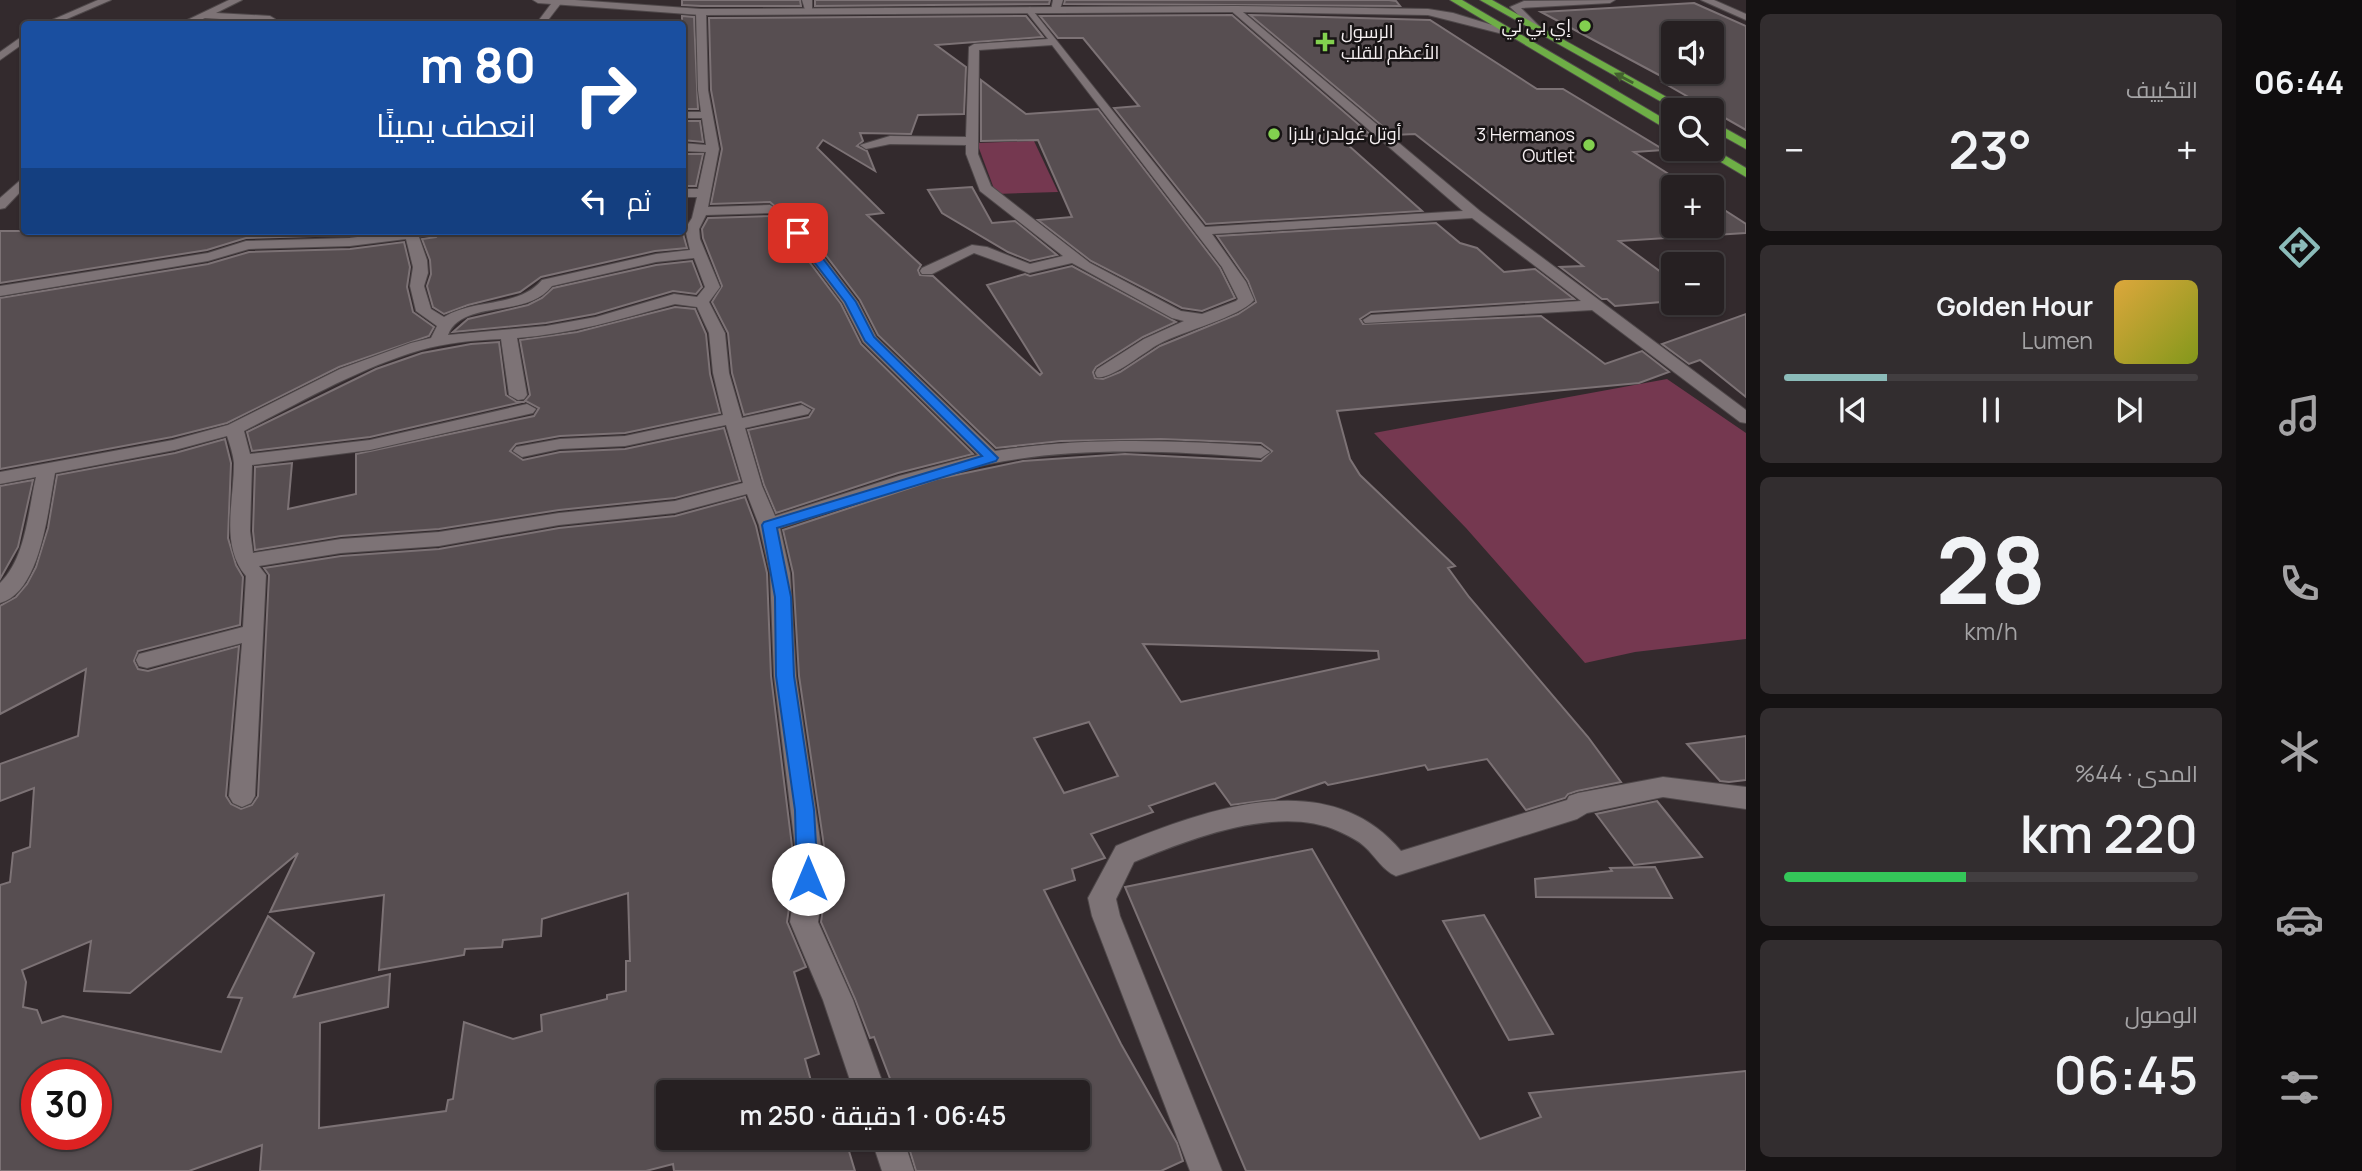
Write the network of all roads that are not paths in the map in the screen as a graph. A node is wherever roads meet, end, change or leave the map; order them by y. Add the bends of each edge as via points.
1 (106, 0) edge
2 (237, 0) edge
3 (538, 0) edge
4 (807, 0) edge
5 (1448, 0) edge
6 (1455, 0) edge
7 (1485, 0) edge
8 (1610, 0) edge
9 (1706, 0) edge
10 (558, 2) junction
11 (1057, 5) edge
12 (1235, 9) junction
13 (1030, 10) junction
14 (809, 11) junction
15 (1438, 11) junction
16 (701, 12) junction
17 (204, 15) junction
18 (1746, 17) edge
19 (270, 19) dead end
20 (55, 21) edge
21 (191, 21) edge
22 (542, 21) edge
23 (1538, 30) junction
24 (1510, 32) junction
25 (21, 40) edge
26 (1054, 42) junction
27 (0, 57) edge
28 (1662, 98) edge
29 (686, 115) edge
30 (709, 115) junction
31 (1661, 123) edge
32 (1724, 132) edge
33 (974, 141) junction
34 (866, 145) dead end
35 (1746, 145) edge
36 (686, 146) edge
37 (713, 149) junction
38 (1724, 160) edge
39 (1746, 173) edge
40 (21, 184) edge
41 (686, 193) edge
42 (705, 193) junction
43 (0, 205) edge
44 (770, 209) dead end
45 (701, 211) junction
46 (1475, 214) junction
47 (1201, 231) junction
48 (798, 233) dead end
49 (254, 235) edge
50 (412, 235) joint
51 (246, 244) junction
52 (700, 253) junction
53 (1073, 258) junction
54 (927, 271) dead end
55 (0, 290) edge
56 (700, 303) junction
57 (1594, 305) junction
58 (1203, 319) junction
59 (1371, 320) dead end
60 (442, 332) junction
61 (508, 333) junction
62 (1103, 373) dead end
63 (802, 410) dead end
64 (1746, 418) edge
65 (734, 421) junction
66 (234, 429) junction
67 (522, 451) dead end
68 (1261, 452) dead end
69 (991, 458) junction
70 (243, 460) junction
71 (47, 469) junction
72 (0, 478) edge
73 (753, 486) junction
74 (769, 525) junction
75 (244, 561) junction
76 (0, 596) edge
77 (254, 632) junction
78 (146, 660) dead end
79 (242, 796) dead end
80 (1746, 798) edge
81 (866, 1080) edge
82 (891, 1150) edge
83 (898, 1171) edge
84 (1206, 1171) edge

1 - 20 street
2 - 17 street
3 - 10 street
4 - 14 street
5 - 15 street via 1448,6
6 - 24 highway
7 - 23 highway
8 - 23 street via 1515,7
9 - 18 street
10 - 16 street
10 - 22 street
11 - 12 street
11 - 13 street
12 - 15 street
12 - 46 street
13 - 14 street
13 - 26 street
14 - 16 street
15 - 24 street
16 - 30 street via 698,90
17 - 19 street
17 - 21 street
28 -> 23 highway
24 - 31 highway
25 - 27 street
26 - 33 street via 974,47
26 - 47 street
29 - 30 street
30 - 37 street
32 - 35 highway
33 - 34 street via 890,140
33 - 53 street via 972,153 985,188
36 - 37 street
37 - 42 street
38 - 39 highway
40 - 43 street
41 - 42 street
42 - 45 street
44 - 45 street
45 - 52 street via 692,229
46 - 47 street
46 - 57 street
47 - 58 street via 1239,282 1245,300 1226,313
48 - 69 street via 850,302 869,339
49 - 51 street
50 - 51 street via 350,242
50 - 60 street via 421,267 417,286 424,311
51 - 55 street via 208,257
52 - 56 street via 713,288
52 - 60 street via 656,258 547,283 533,297 465,313
53 - 54 street via 1030,269 972,249
53 - 58 street via 1177,315
56 - 61 street via 674,299 597,321
56 - 65 street via 717,333 721,373
57 - 59 street
57 - 64 street
58 - 62 street via 1146,344
60 - 61 street
60 - 66 street
61 - 70 street via 523,402 370,445
63 - 65 street
65 - 67 street via 625,441
65 - 73 street
66 - 70 street
66 - 71 street
68 - 69 street via 1203,447 1096,448
69 - 74 street
70 - 75 street via 240,531
71 - 72 street
71 - 76 street via 28,555 18,578
73 - 74 street
73 - 75 street via 675,507
74 - 81 street via 783,597 785,676 808,846 804,922
75 - 77 street via 256,575
77 - 78 street
77 - 79 street
80 - 84 street via 1663,787 1578,804 1396,864 1367,833 1329,817 1286,811 1242,815 1125,854 1102,898 1105,916
82 - 83 street

